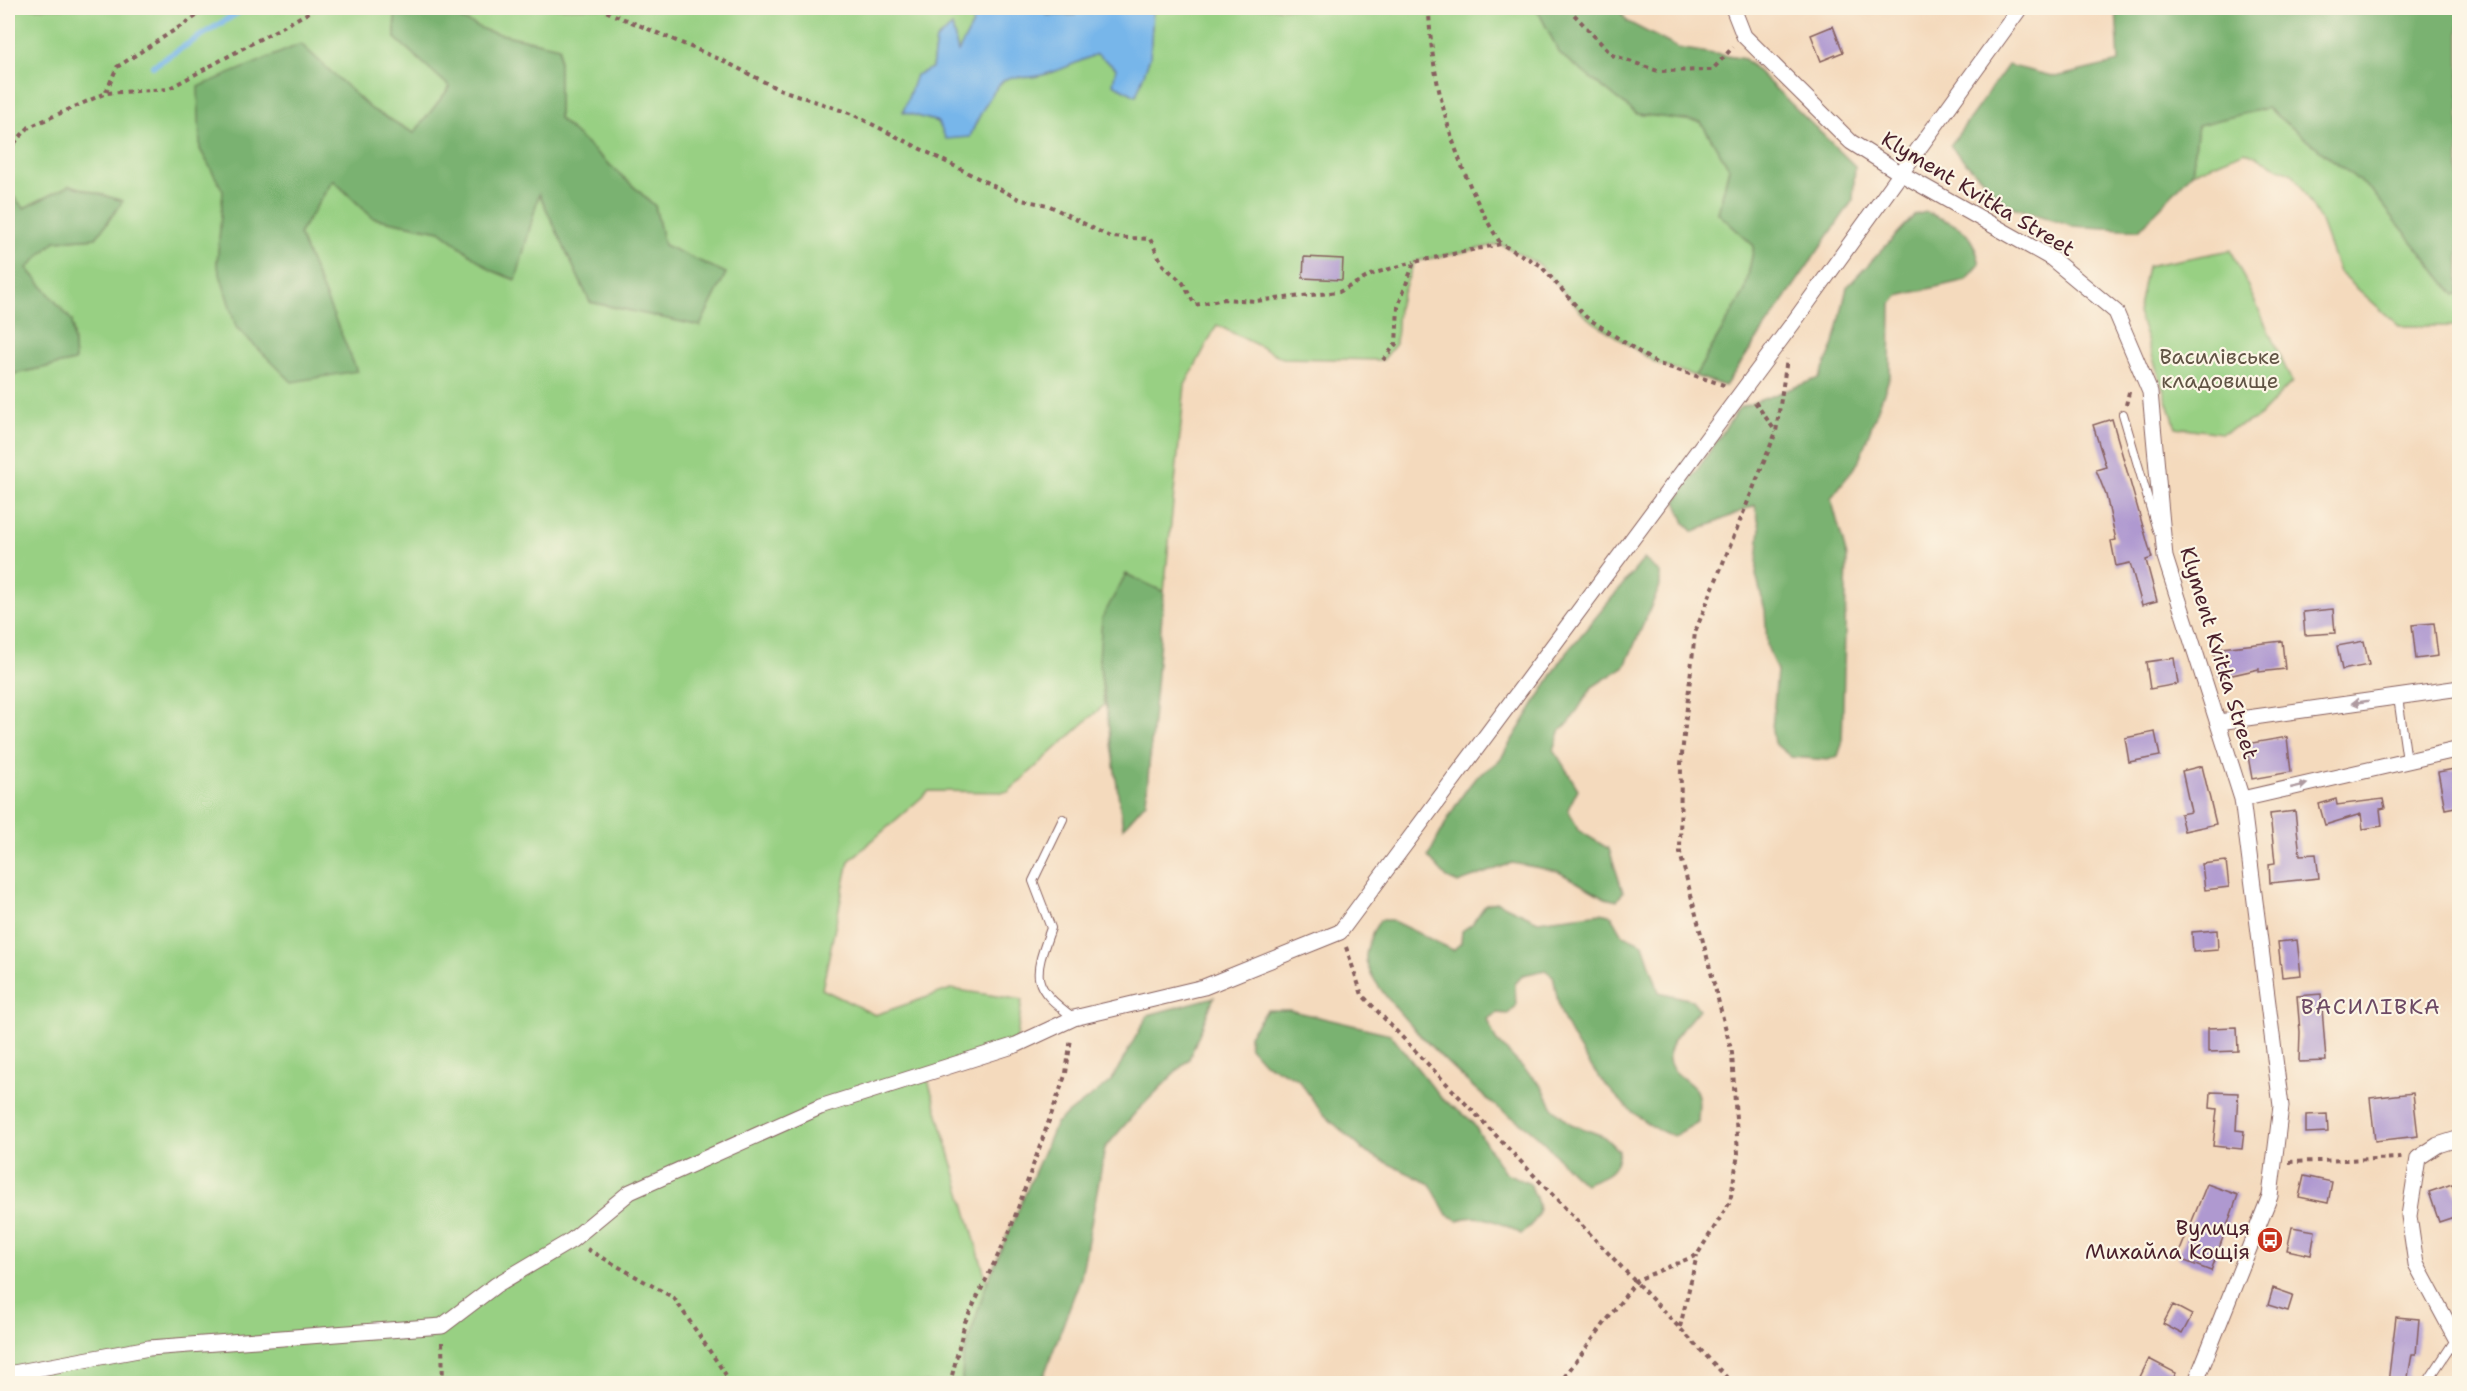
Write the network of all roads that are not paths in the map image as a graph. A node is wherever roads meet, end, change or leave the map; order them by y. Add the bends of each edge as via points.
1 (1733, 8) edge
2 (2020, 8) edge
3 (1900, 173) junction
4 (2123, 414) dead end
5 (2165, 557) junction
6 (2460, 688) edge
7 (2398, 697) junction
8 (2219, 722) junction
9 (2460, 749) edge
10 (2407, 761) junction
11 (2242, 799) junction
12 (1063, 819) dead end
13 (1074, 1018) junction
14 (2460, 1138) edge
15 (2457, 1343) edge
16 (8, 1374) edge
17 (2195, 1383) edge
18 (2426, 1383) edge

1 - 3 street, Klyment Kvitka Street via 1744,36 1851,142
2 - 3 street
3 - 5 street, Klyment Kvitka Street via 2051,258 2116,312 2150,392
3 - 13 street via 1340,932 1204,987
4 - 5 lane
5 - 8 street, Klyment Kvitka Street
6 - 7 street
7 -> 8 street
7 - 10 lane
8 - 11 street, Klyment Kvitka Street
9 - 10 street
11 -> 10 street
11 - 17 street, Klyment Kvitka Street via 2281,1106 2270,1196
12 - 13 lane via 1033,880 1051,928 1037,967 1045,996
13 - 16 street via 1016,1045 820,1107 630,1192 572,1240 496,1285 442,1326 149,1348
14 - 15 street via 2438,1145 2418,1158 2409,1216 2416,1264
15 - 18 lane

